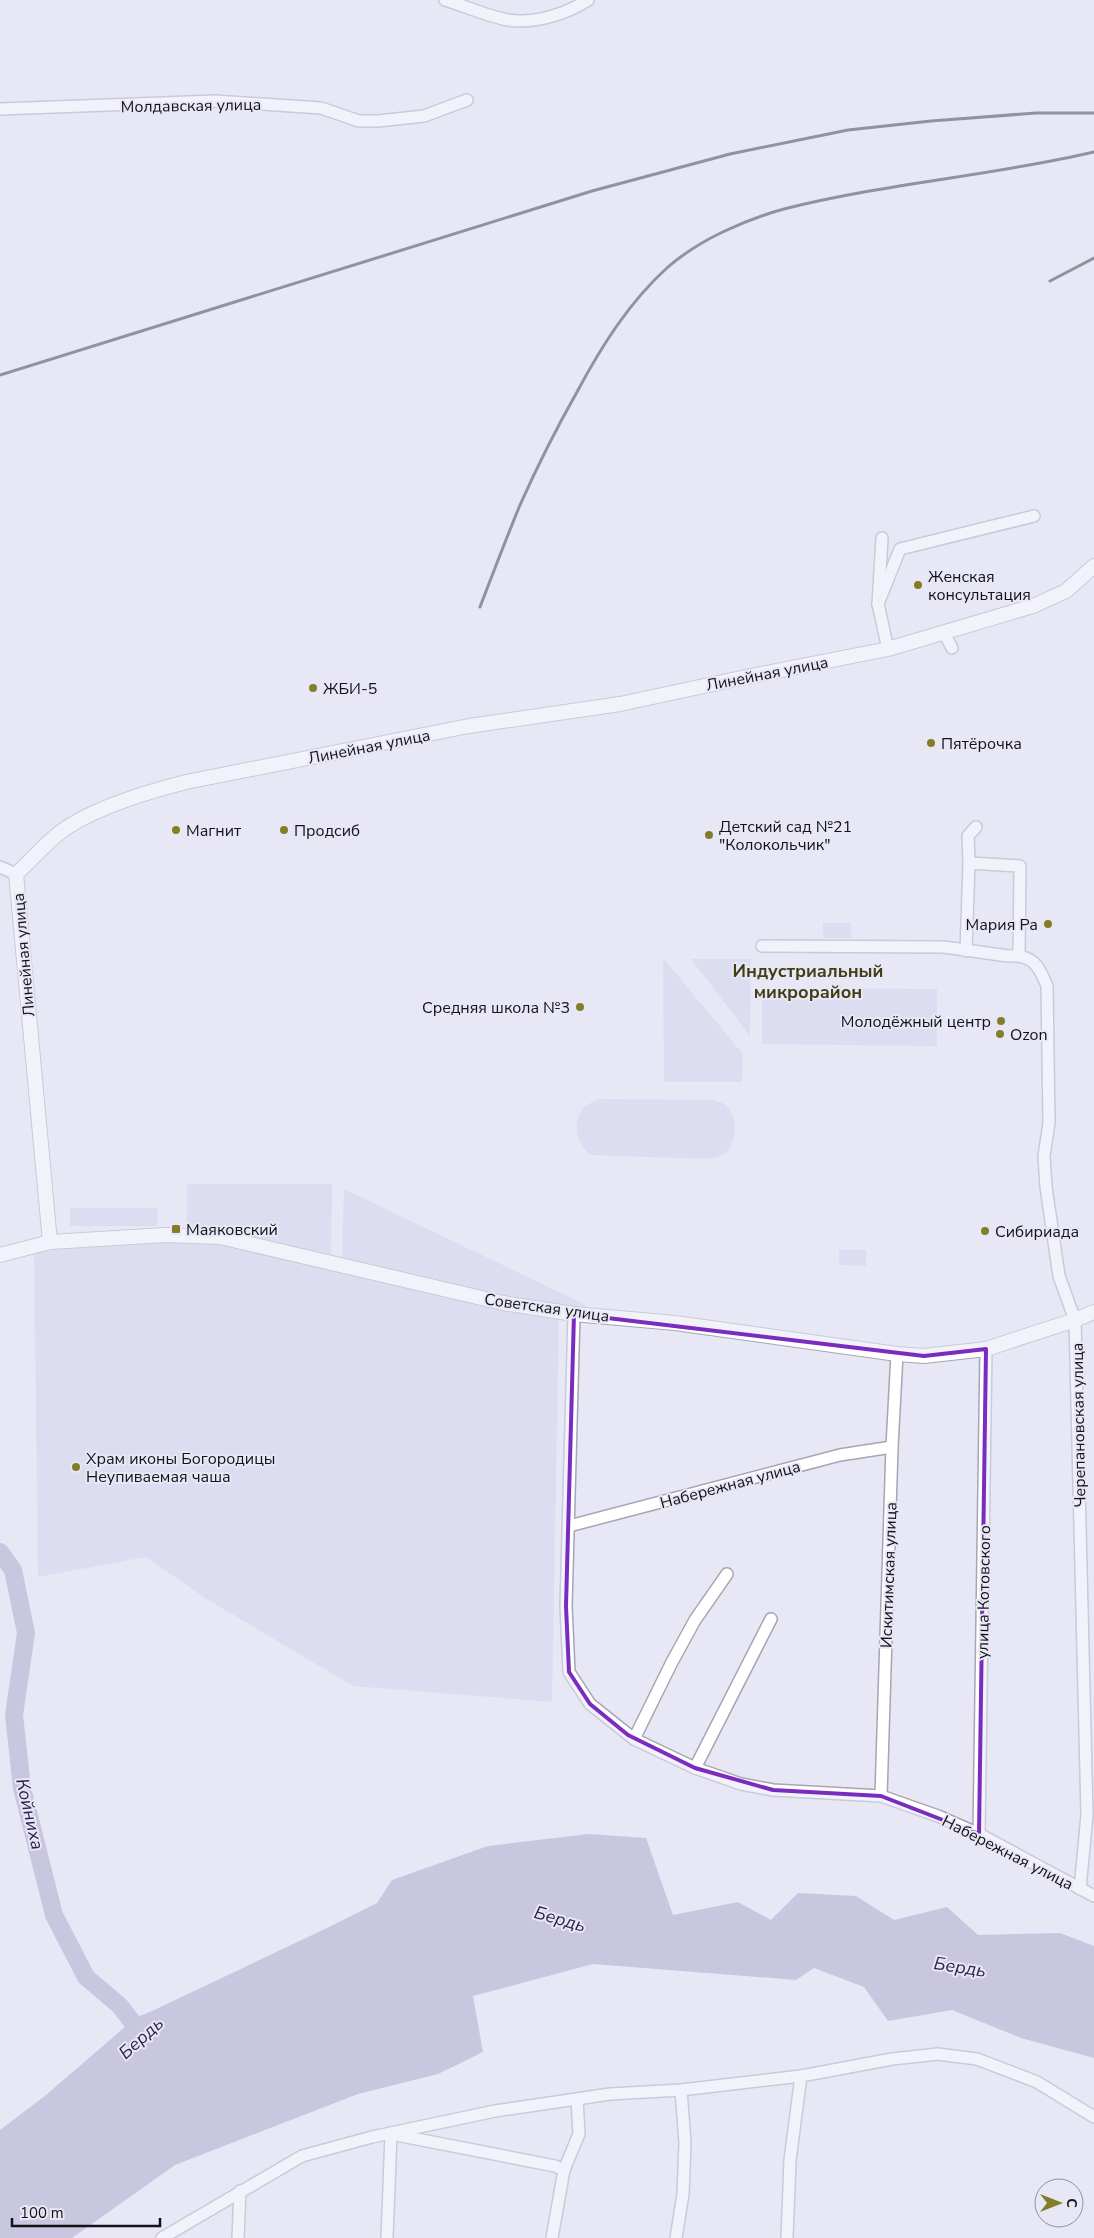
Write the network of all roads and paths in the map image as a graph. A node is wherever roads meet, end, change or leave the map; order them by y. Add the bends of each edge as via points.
1 (445, 0) edge
2 (588, 0) edge
3 (466, 100) dead end
4 (0, 110) edge
5 (1034, 516) dead end
6 (882, 538) dead end
7 (1094, 566) edge
8 (878, 604) junction
9 (944, 633) junction
10 (952, 648) dead end
11 (888, 650) junction
12 (976, 827) dead end
13 (969, 863) junction
14 (0, 867) edge
15 (16, 874) junction
16 (762, 946) dead end
17 (966, 951) junction
18 (1019, 955) junction
19 (50, 1242) junction
20 (0, 1255) edge
21 (1094, 1312) edge
22 (574, 1314) junction
23 (1076, 1320) junction
24 (986, 1350) junction
25 (897, 1354) junction
26 (892, 1447) junction
27 (569, 1526) junction
28 (727, 1574) dead end
29 (771, 1619) dead end
30 (634, 1739) junction
31 (695, 1768) junction
32 (881, 1796) junction
33 (979, 1834) junction
34 (1080, 1889) junction
35 (1094, 1896) edge
36 (801, 2076) junction
37 (681, 2090) junction
38 (577, 2099) junction
39 (1094, 2117) edge
40 (391, 2134) junction
41 (564, 2170) junction
42 (240, 2191) junction
43 (162, 2238) edge
44 (238, 2238) edge
45 (387, 2238) edge
46 (552, 2238) edge
47 (676, 2238) edge
48 (787, 2238) edge

1 - 2 street via 508,20 544,19
3 - 4 street, Молдавская улица via 424,116 378,122 359,121 321,108 216,101
5 - 8 street via 900,549
6 - 8 street
7 - 9 main road, Линейная улица via 1066,592 1052,599
8 - 11 street
9 - 10 street
9 - 11 main road, Линейная улица
11 - 15 main road, Линейная улица via 746,676 620,704 470,726 157,789 87,816 58,834
12 - 13 street via 968,836
13 - 17 street
13 - 18 street via 1020,866
14 - 15 street
15 - 19 main road, Линейная улица
16 - 17 street via 944,947
17 - 18 street
18 - 23 street, Черепановская улица via 1040,967 1047,986 1049,1123 1044,1156 1046,1187 1059,1276
19 - 20 main road, Советская улица
19 - 22 main road, Советская улица via 156,1236 220,1237 503,1303
21 - 23 main road, Советская улица
22 - 25 main road, Советская улица via 674,1323
22 - 27 street, Набережная улица
23 - 24 main road, Советская улица
23 - 34 street, Черепановская улица via 1087,1815
24 - 25 main road, Советская улица via 933,1356
24 - 33 street, улица Котовского
25 - 26 street, Искитимская улица
26 - 27 street, Набережная улица via 840,1455
26 - 32 street, Искитимская улица
27 - 30 street, Набережная улица via 566,1606 569,1672 590,1704
28 - 30 street via 676,1653
29 - 31 street
30 - 31 street, Набережная улица
31 - 32 street, Набережная улица via 741,1784 772,1790
32 - 33 street, Набережная улица
33 - 34 street, Набережная улица
34 - 35 street, Набережная улица
36 - 37 street
36 - 39 street via 938,2054 978,2058 1037,2082
36 - 48 street via 790,2160
37 - 38 street
37 - 47 street via 685,2143 683,2194
38 - 40 street via 495,2110
38 - 41 street via 579,2134
40 - 41 street
40 - 42 street via 302,2156
40 - 45 street
41 - 46 street
42 - 43 street
42 - 44 street

